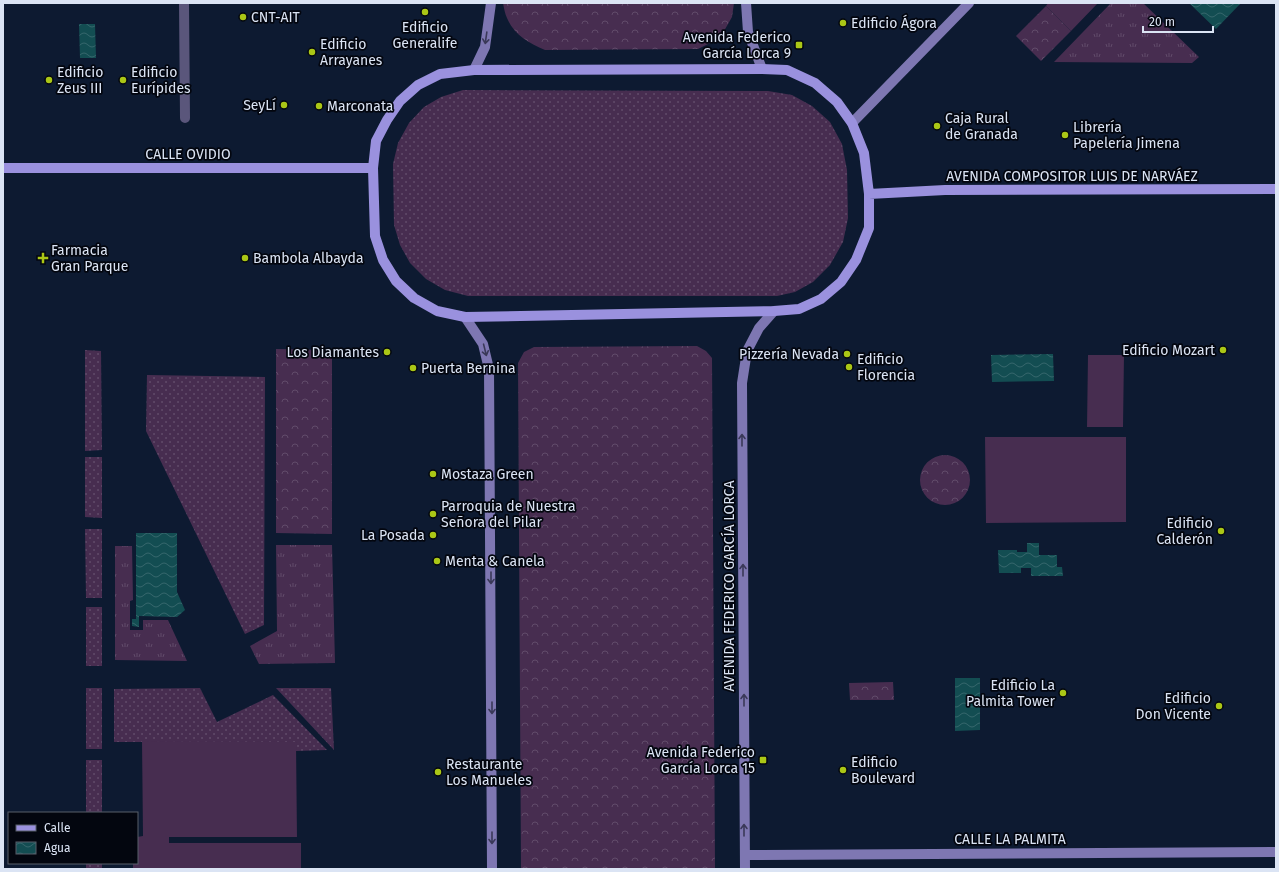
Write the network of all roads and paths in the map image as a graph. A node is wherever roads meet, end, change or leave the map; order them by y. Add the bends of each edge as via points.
1 (184, 3) edge
2 (491, 3) edge
3 (746, 3) edge
4 (969, 3) edge
5 (762, 69) junction
6 (474, 70) junction
7 (185, 118) dead end
8 (852, 123) junction
9 (3, 168) edge
10 (373, 168) junction
11 (1276, 189) edge
12 (869, 194) junction
13 (774, 311) junction
14 (465, 317) junction
15 (1276, 852) edge
16 (744, 855) junction
17 (492, 869) edge
18 (745, 869) edge

1 - 7 street
2 -> 6 main road via 485,47
3 - 5 main road via 748,32
4 - 8 main road
5 - 6 main road
5 - 8 main road via 787,70 815,83 837,102
6 - 10 main road via 440,74 418,84 400,101 376,141
8 - 12 main road via 864,153
9 - 10 main road, CALLE OVIDIO
10 - 14 main road via 376,236 383,260 396,281 414,298 437,310
11 - 12 main road, AVENIDA COMPOSITOR LUIS DE NARVÁEZ via 946,190
12 - 13 main road via 869,228 856,260 841,282 821,299 799,309
13 - 14 main road
16 -> 13 main road, AVENIDA FEDERICO GARCÍA LORCA via 742,383 747,351 759,328
14 -> 17 main road via 483,344 490,369
15 - 16 main road, CALLE LA PALMITA
16 - 18 main road, AVENIDA FEDERICO GARCÍA LORCA

